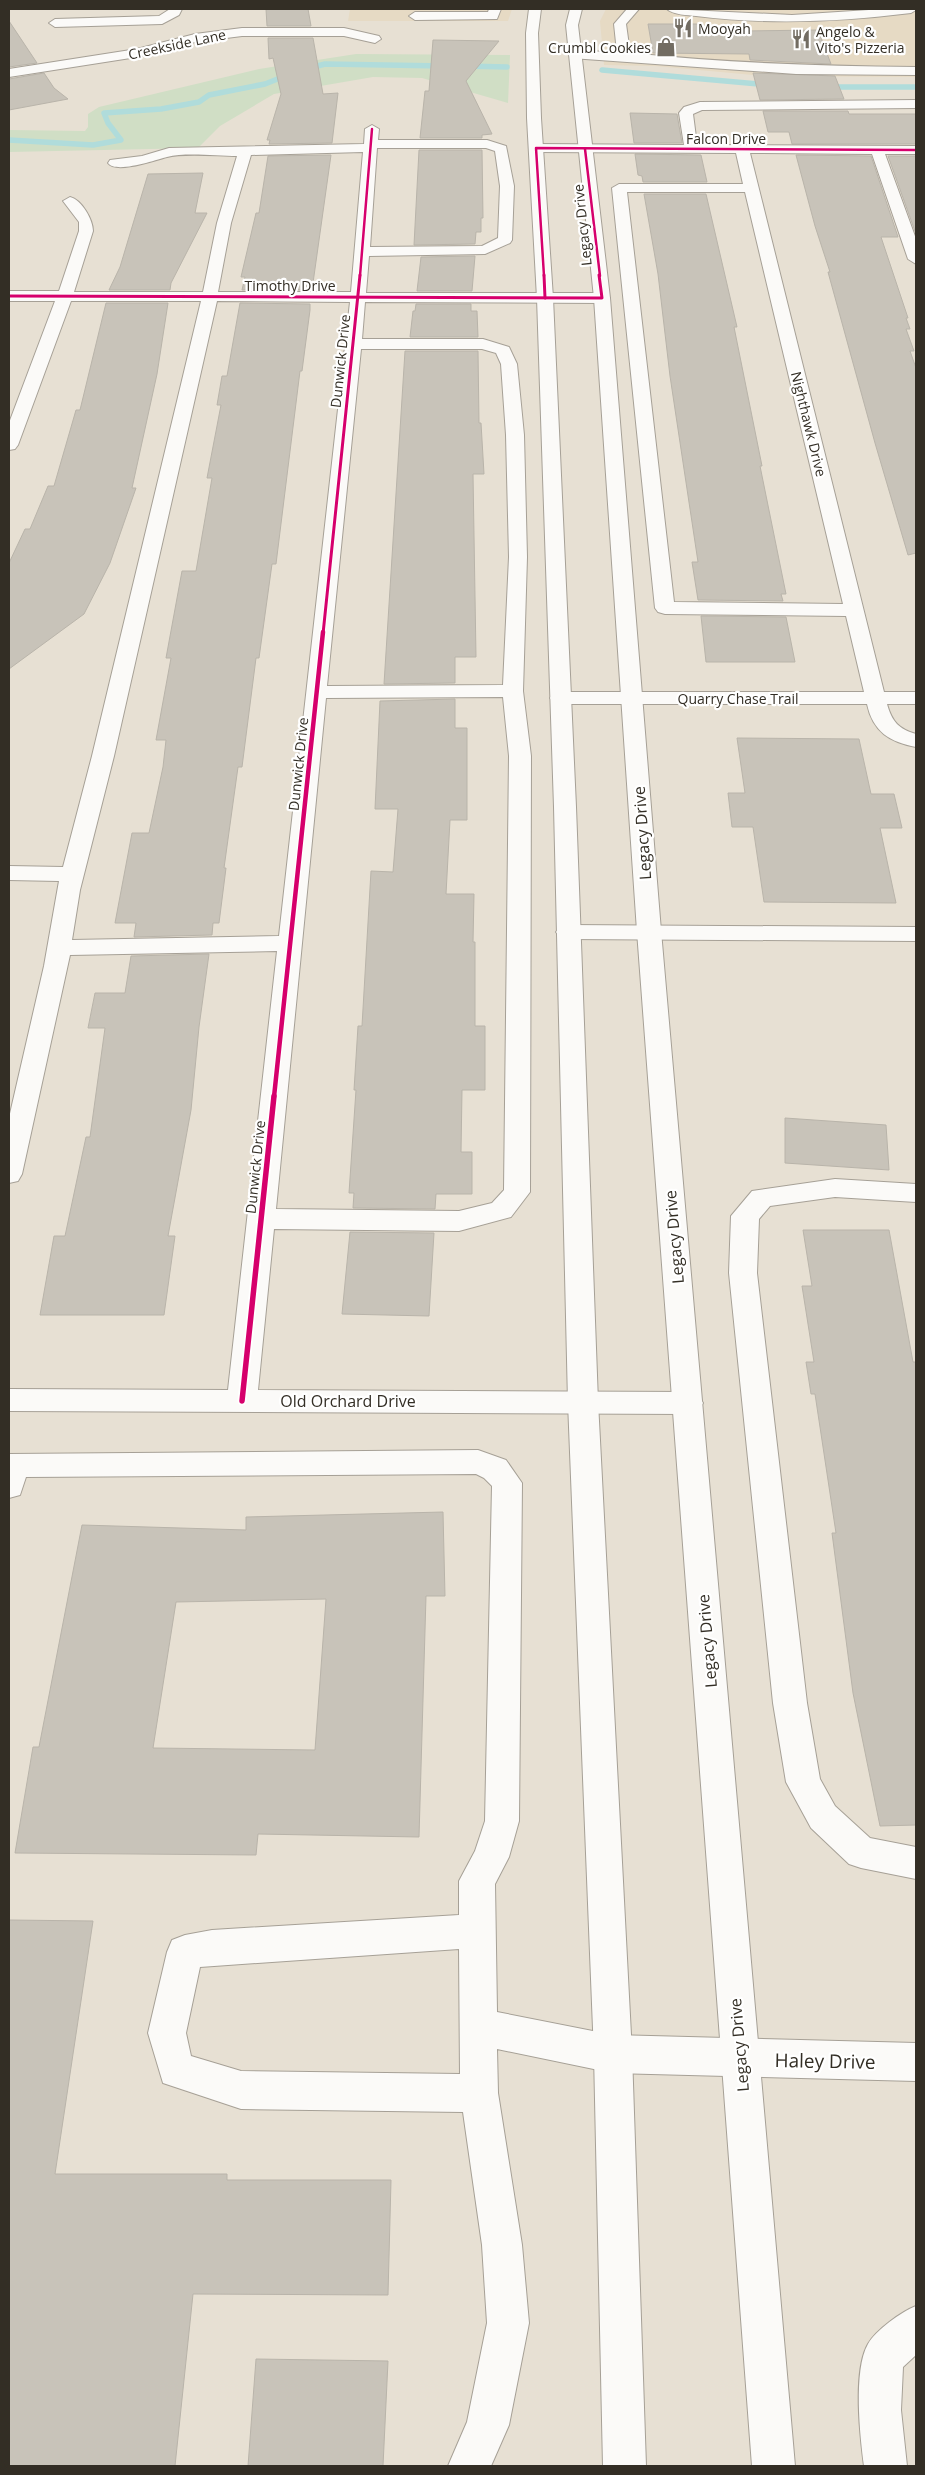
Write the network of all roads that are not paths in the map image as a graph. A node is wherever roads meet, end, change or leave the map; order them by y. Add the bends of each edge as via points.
1 (57, 9) edge
2 (176, 9) edge
3 (495, 9) edge
4 (535, 9) edge
5 (576, 9) edge
6 (633, 9) edge
7 (678, 9) edge
8 (911, 9) edge
9 (874, 11) edge
10 (732, 13) edge
11 (783, 14) edge
12 (415, 16) dead end
13 (55, 23) junction
14 (60, 36) dead end
15 (375, 39) dead end
16 (70, 49) dead end
17 (576, 55) junction
18 (624, 56) junction
19 (84, 61) junction
20 (916, 71) edge
21 (9, 73) edge
22 (916, 104) edge
23 (371, 140) junction
24 (536, 148) junction
25 (585, 149) junction
26 (690, 149) junction
27 (742, 149) junction
28 (878, 150) junction
29 (916, 150) edge
30 (245, 152) junction
31 (115, 163) dead end
32 (752, 188) junction
33 (70, 201) dead end
34 (362, 252) junction
35 (916, 259) edge
36 (9, 296) edge
37 (65, 296) junction
38 (210, 296) junction
39 (358, 297) junction
40 (545, 298) junction
41 (602, 298) junction
42 (353, 344) junction
43 (9, 445) edge
44 (855, 610) junction
45 (316, 692) junction
46 (513, 692) junction
47 (560, 698) junction
48 (632, 698) junction
49 (877, 698) junction
50 (916, 698) edge
51 (916, 741) edge
52 (9, 873) edge
53 (72, 874) junction
54 (649, 931) junction
55 (568, 932) junction
56 (916, 934) edge
57 (290, 943) junction
58 (58, 948) junction
59 (9, 1174) edge
60 (916, 1193) edge
61 (261, 1220) junction
62 (9, 1400) edge
63 (242, 1401) junction
64 (583, 1402) junction
65 (688, 1402) junction
66 (10, 1472) edge
67 (916, 1863) edge
68 (477, 1931) junction
69 (479, 2027) junction
70 (614, 2054) junction
71 (740, 2059) junction
72 (916, 2062) edge
73 (479, 2093) junction
74 (916, 2327) edge
75 (469, 2466) edge
76 (625, 2466) edge
77 (774, 2466) edge
78 (886, 2466) edge

1 - 13 street
2 - 13 street via 162,20
3 - 12 street via 493,16
4 - 24 street via 532,33
5 - 17 street, Legacy Drive via 572,25
6 - 18 street via 620,24
7 - 10 street
8 - 9 street
9 - 11 street via 836,18
10 - 11 street
13 - 14 street
15 - 19 street, Creekside Lane via 336,32 242,32 194,38 137,53
16 - 19 street
17 - 18 street
17 - 25 street, Legacy Drive
18 - 20 street via 718,66
19 - 21 street, Creekside Lane
22 - 26 street via 700,106 686,113
23 - 30 street
23 - 34 street, Dunwick Drive
23 - 34 street via 486,144 501,149 507,186 505,240 485,250
24 - 25 street, Falcon Drive
24 - 40 street
25 - 26 street, Falcon Drive
25 - 41 street, Legacy Drive
26 - 27 street, Falcon Drive
27 - 28 street, Falcon Drive
27 - 32 street, Nighthawk Drive
28 - 29 street, Falcon Drive
28 - 35 street
30 - 31 street via 169,152 144,160
30 - 38 street via 225,221
32 - 44 street, Nighthawk Drive
32 - 44 street via 619,188 665,608
33 - 37 street via 86,222 86,231
34 - 39 street, Dunwick Drive
36 - 37 street, Timothy Drive
37 - 38 street, Timothy Drive
37 - 43 street
38 - 39 street, Timothy Drive
38 - 53 street
39 - 40 street, Timothy Drive
39 - 42 street, Dunwick Drive
40 - 41 street, Timothy Drive
40 - 47 street
41 - 48 street, Legacy Drive
42 - 45 street, Dunwick Drive
42 - 46 street via 483,344 503,350 509,364 517,502 517,633
44 - 49 street, Nighthawk Drive
45 - 46 street
45 - 57 street, Dunwick Drive
46 - 61 street via 520,765 517,1192 501,1210 459,1221
47 - 48 street, Quarry Chase Trail
47 - 55 street
48 - 49 street, Quarry Chase Trail
48 - 54 street, Legacy Drive
49 - 50 street, Quarry Chase Trail
49 - 51 street, Nighthawk Drive via 883,724 901,737
52 - 53 street
53 - 58 street
54 - 55 street
54 - 56 street
54 - 65 street, Legacy Drive
55 - 64 street
57 - 58 street
57 - 61 street, Dunwick Drive
58 - 59 street
60 - 67 street via 836,1188 762,1198 745,1216 743,1273 790,1703 803,1782 823,1818 861,1852
61 - 63 street, Dunwick Drive
62 - 63 street, Old Orchard Drive
63 - 64 street, Old Orchard Drive
64 - 65 street, Old Orchard Drive
64 - 70 street
65 - 71 street, Legacy Drive
66 - 68 street via 478,1462 495,1468 507,1483 502,1820 491,1857 477,1881
68 - 69 street
68 - 73 street via 212,1947 185,1952 167,2033 176,2070 241,2090
69 - 70 street, Haley Drive
69 - 73 street
70 - 71 street, Haley Drive
70 - 76 street
71 - 72 street, Haley Drive
71 - 77 street, Legacy Drive
73 - 75 street via 502,2245 508,2323 488,2425
74 - 78 street via 883,2356 880,2410

